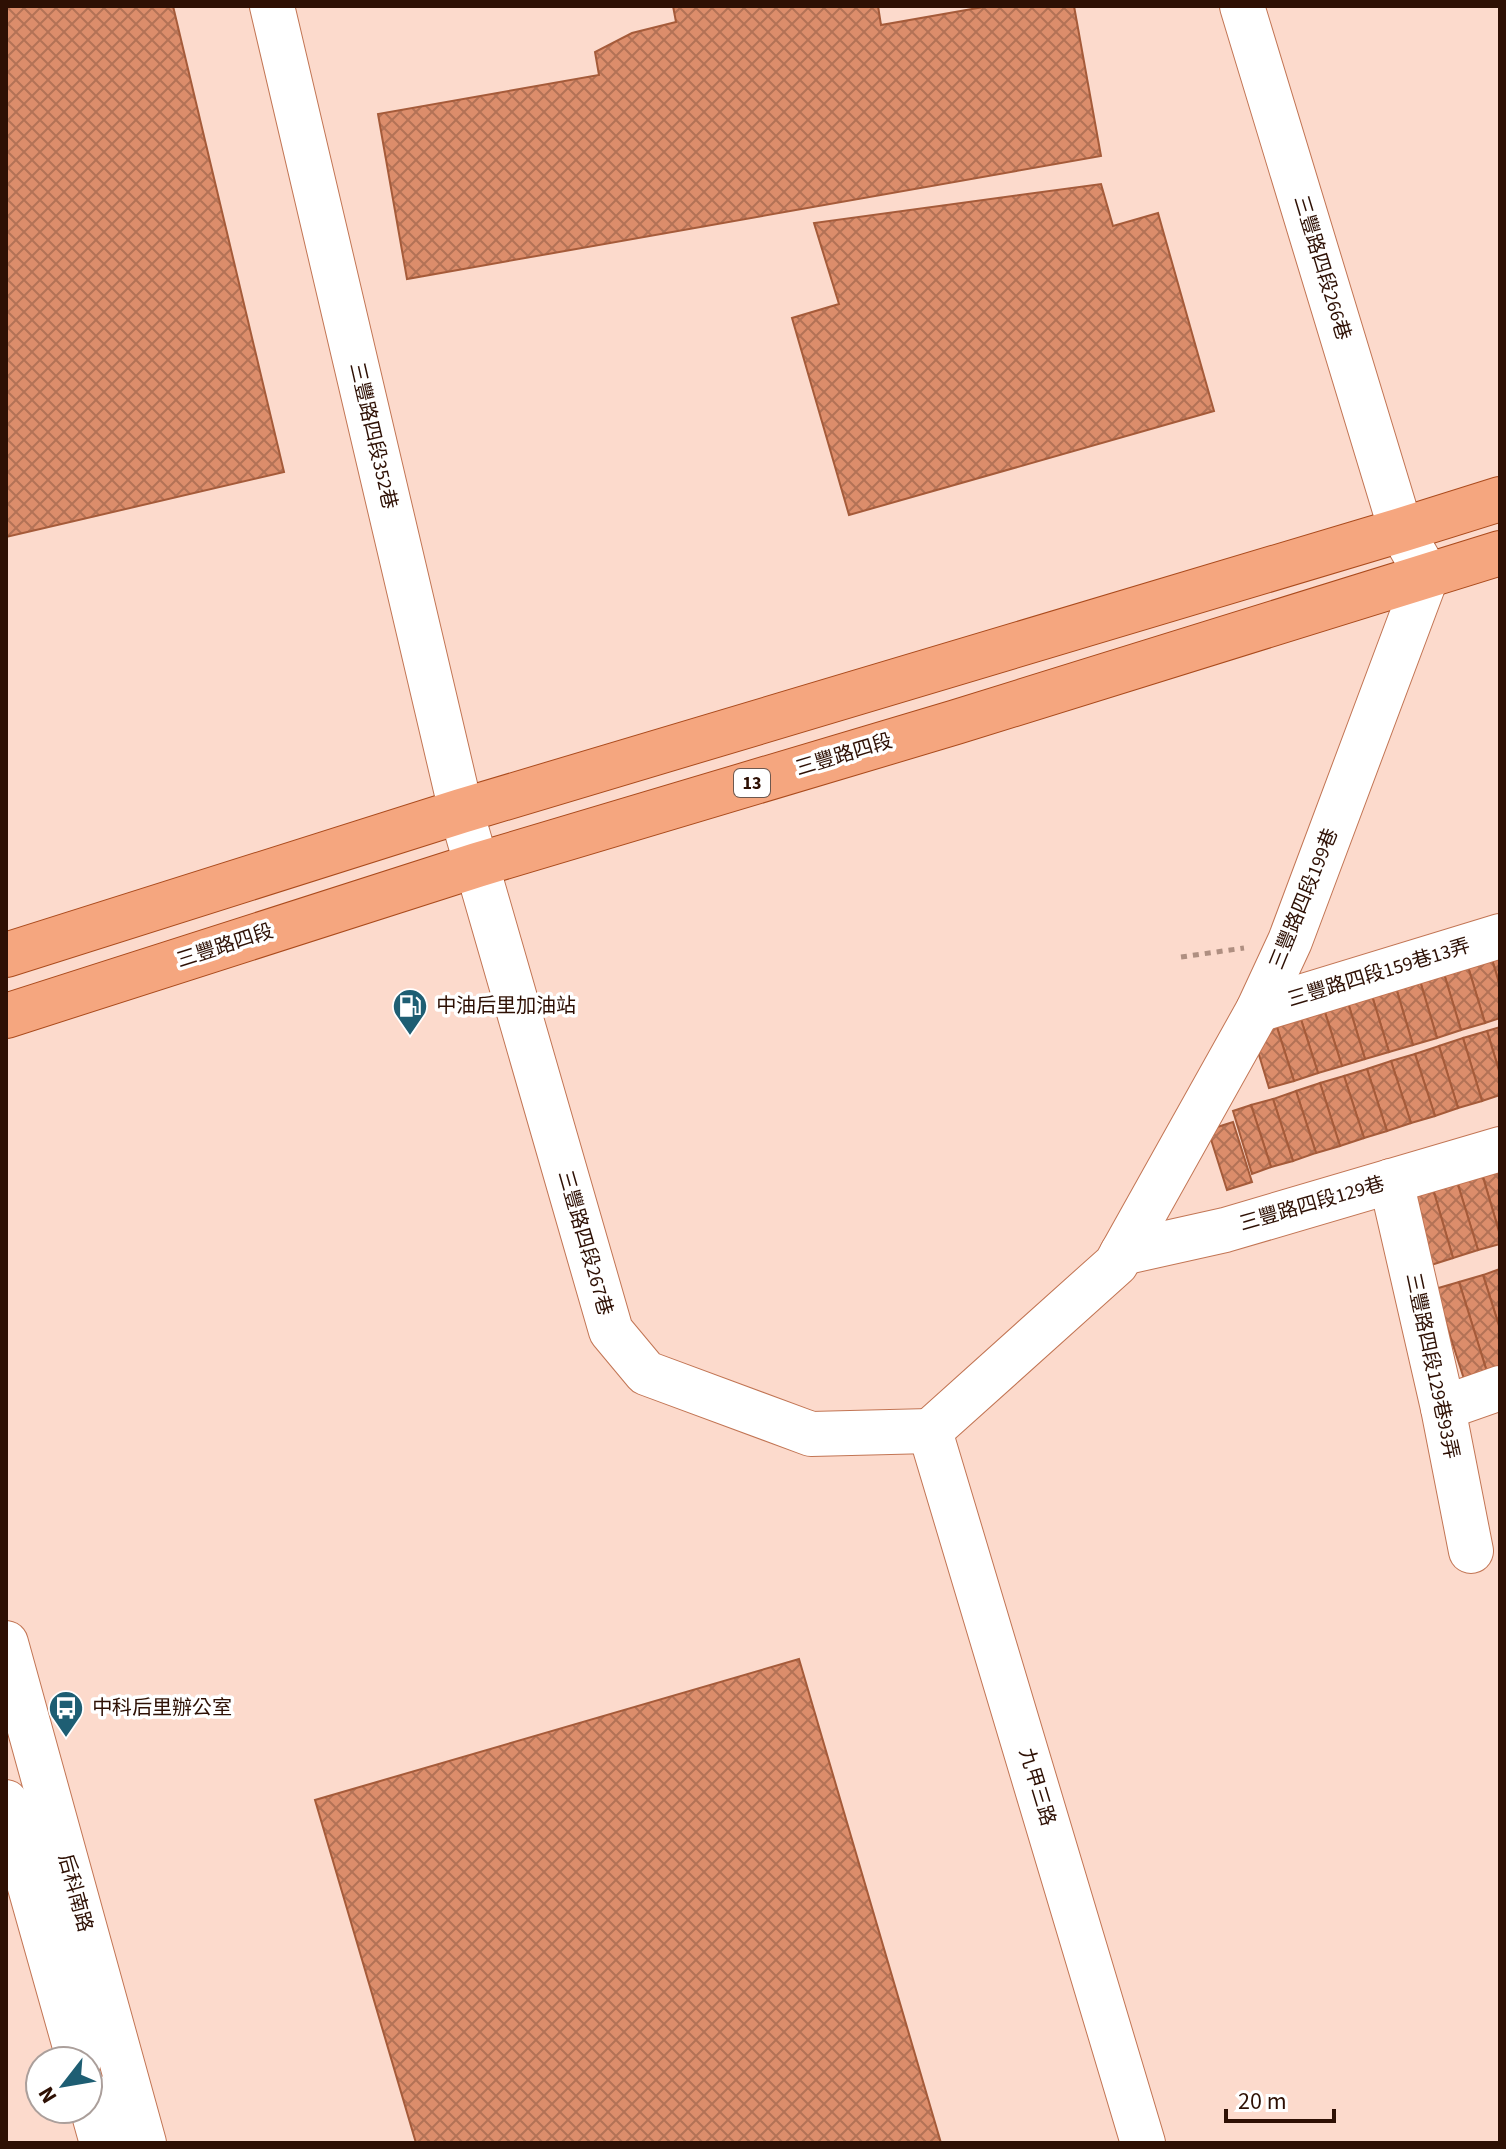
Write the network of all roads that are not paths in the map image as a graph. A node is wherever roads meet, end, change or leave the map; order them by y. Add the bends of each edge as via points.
1 (272, 6) edge
2 (1242, 6) edge
3 (1500, 499) edge
4 (1401, 530) junction
5 (1500, 553) edge
6 (1427, 575) junction
7 (461, 811) junction
8 (477, 865) junction
9 (1500, 936) edge
10 (6, 955) edge
11 (1258, 1010) junction
12 (6, 1016) edge
13 (1500, 1149) edge
14 (1391, 1181) junction
15 (1122, 1253) junction
16 (1500, 1388) edge
17 (1443, 1408) junction
18 (930, 1431) junction
19 (1471, 1551) dead end
20 (6, 1643) edge
21 (6, 1802) edge
22 (76, 1973) junction
23 (78, 2045) edge
24 (144, 2143) edge
25 (1143, 2143) edge

1 - 7 street, 三豐路四段352巷
2 - 4 street, 三豐路四段266巷
3 - 4 main road
4 - 6 street
4 - 7 main road
5 - 6 main road, 三豐路四段 / 13
6 - 8 main road, 三豐路四段 / 13
6 - 11 street, 三豐路四段199巷 via 1290,941
7 - 8 street, 三豐路四段352巷
7 - 10 main road
8 - 12 main road, 三豐路四段 / 13
8 - 18 street, 三豐路四段267巷 via 611,1331 646,1373 811,1434
9 - 11 street, 三豐路四段159巷13弄
11 - 15 street, 三豐路四段199巷
13 - 14 street, 三豐路四段129巷
14 - 15 street, 三豐路四段129巷 via 1225,1230
14 - 17 street, 三豐路四段129巷93弄
15 - 18 street, 三豐路四段199巷
16 - 17 street
17 - 19 street, 三豐路四段129巷93弄
18 - 25 street, 九甲三路
20 - 22 street, 后科南路
21 - 22 street, 后科南路
22 - 23 street, 后科南路
22 - 24 street, 后科南路

